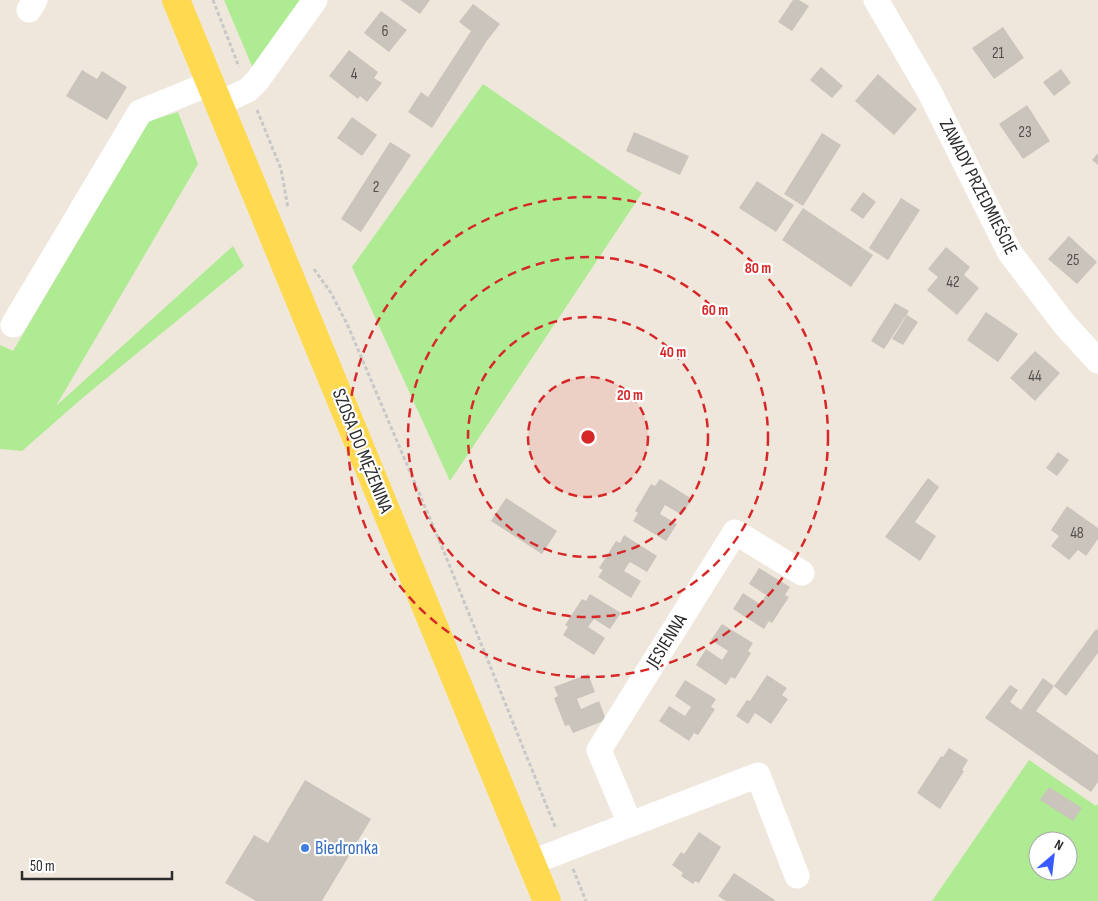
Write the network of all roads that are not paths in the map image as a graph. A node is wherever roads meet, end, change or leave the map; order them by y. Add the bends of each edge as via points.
1 (176, 0) edge
2 (315, 0) edge
3 (876, 0) edge
4 (215, 93) junction
5 (13, 325) dead end
6 (1098, 361) edge
7 (802, 574) dead end
8 (630, 824) junction
9 (530, 863) junction
10 (797, 876) dead end
11 (547, 901) edge

1 - 4 main road, SZOSA DO MĘŻENINA
2 - 4 street via 257,82 248,90
3 - 6 street, ZAWADY PRZEDMIEŚCIE via 929,92 1010,253 1065,325
4 - 5 street via 140,112
4 - 9 main road, SZOSA DO MĘŻENINA
7 - 8 street, JESIENNA via 735,532 599,750
8 - 9 street
8 - 10 street via 758,775
9 - 11 main road, SZOSA DO MĘŻENINA

